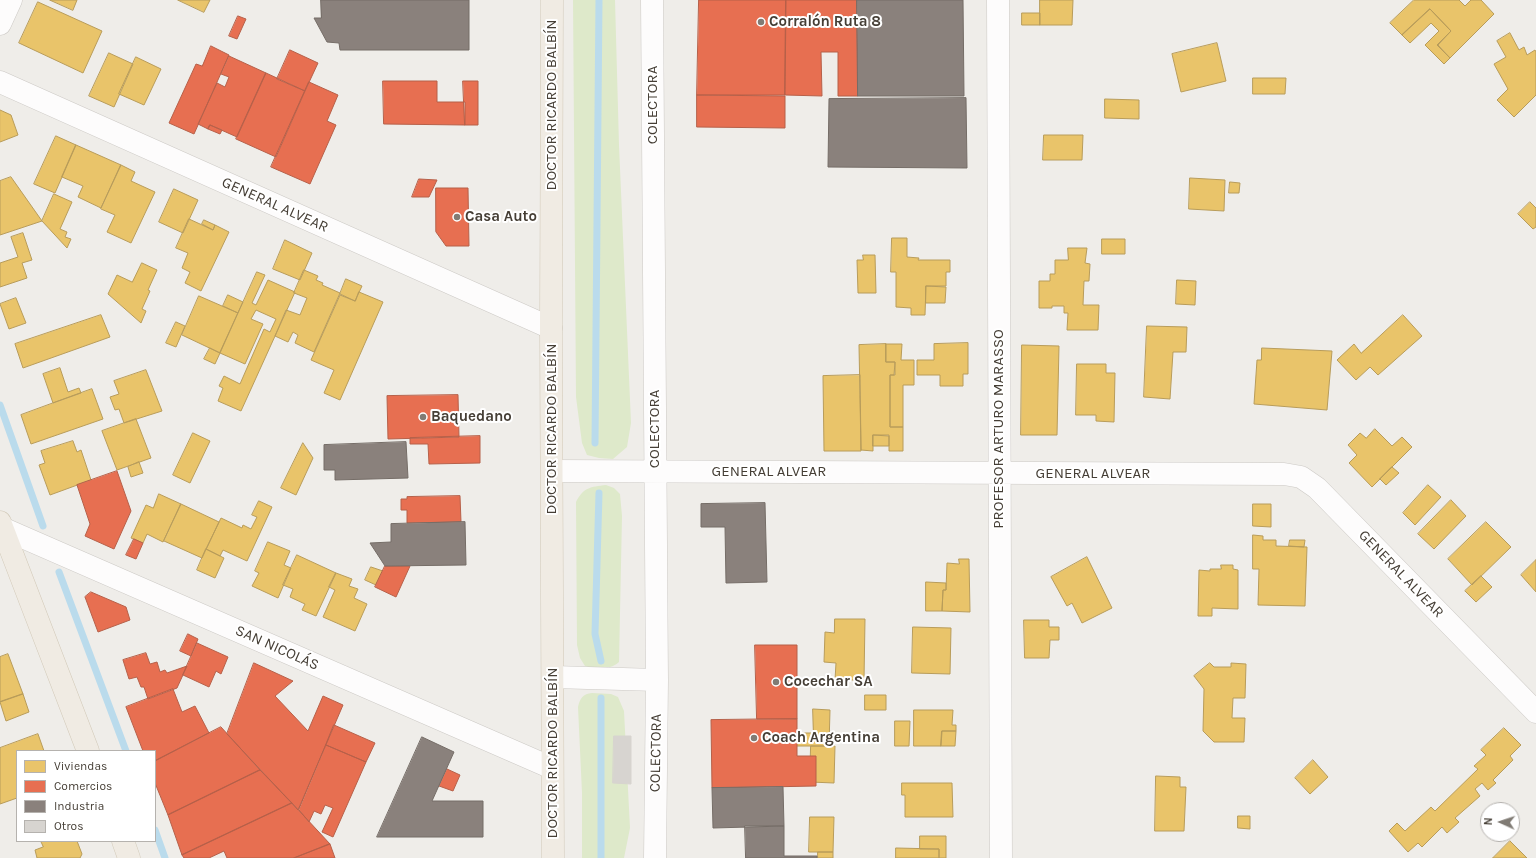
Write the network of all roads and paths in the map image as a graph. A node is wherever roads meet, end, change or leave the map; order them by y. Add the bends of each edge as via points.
1 (11, 0) edge
2 (552, 0) edge
3 (652, 0) edge
4 (998, 0) edge
5 (0, 24) edge
6 (0, 82) edge
7 (551, 328) junction
8 (552, 471) junction
9 (656, 471) junction
10 (999, 474) junction
11 (1, 525) edge
12 (553, 677) junction
13 (657, 680) junction
14 (1536, 712) edge
15 (88, 750) edge
16 (552, 768) junction
17 (123, 842) edge
18 (129, 858) edge
19 (553, 858) edge
20 (655, 858) edge
21 (1000, 858) edge

1 - 5 street
2 - 7 main road, DOCTOR RICARDO BALBÍN
3 - 9 street, COLECTORA
4 - 10 street, PROFESOR ARTURO MARASSO
6 - 7 street, GENERAL ALVEAR
7 - 8 main road, DOCTOR RICARDO BALBÍN
8 - 9 street, GENERAL ALVEAR
8 - 12 main road, DOCTOR RICARDO BALBÍN
9 - 10 street, GENERAL ALVEAR
9 - 13 street, COLECTORA
10 - 14 street, GENERAL ALVEAR via 1284,474 1301,477 1317,488
10 - 21 street, PROFESOR ARTURO MARASSO
11 - 15 main road
11 - 16 street, SAN NICOLÁS
12 - 13 street
12 - 16 main road, DOCTOR RICARDO BALBÍN
13 - 20 street, COLECTORA
16 - 19 main road, DOCTOR RICARDO BALBÍN
17 - 18 main road

